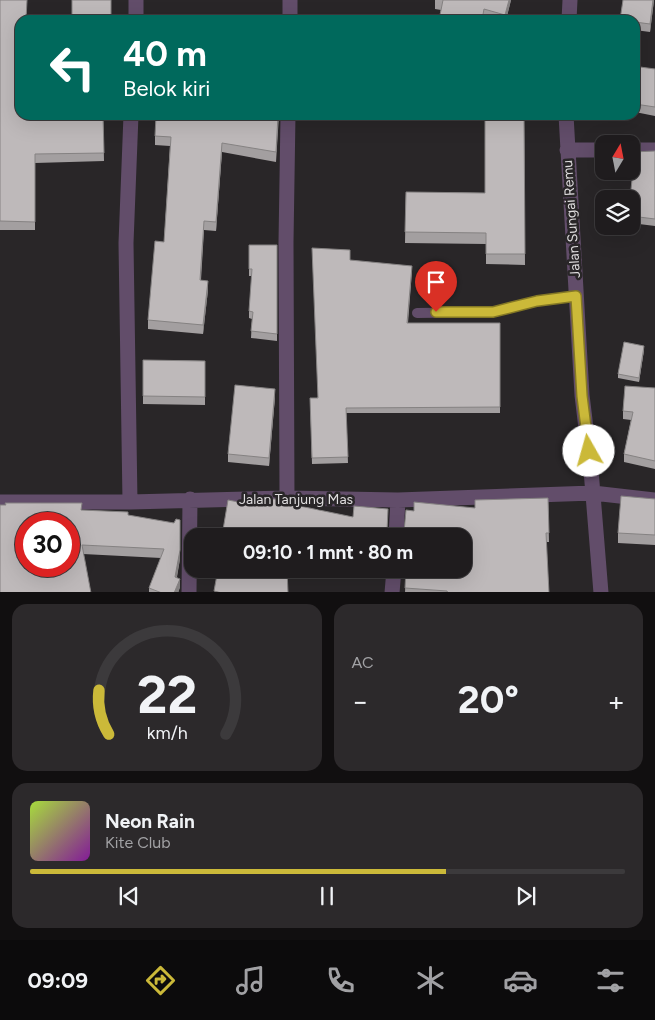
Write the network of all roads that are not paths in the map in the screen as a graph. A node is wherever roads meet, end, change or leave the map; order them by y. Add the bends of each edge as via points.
1 (136, 0) edge
2 (290, 0) edge
3 (570, 0) edge
4 (136, 15) edge
5 (290, 15) edge
6 (569, 15) edge
7 (131, 120) edge
8 (288, 120) edge
9 (566, 120) edge
10 (567, 150) junction
11 (595, 150) edge
12 (640, 150) edge
13 (655, 150) edge
14 (576, 296) junction
15 (417, 313) dead end
16 (593, 494) junction
17 (287, 498) junction
18 (190, 499) junction
19 (398, 500) junction
20 (655, 500) edge
21 (0, 502) edge
22 (130, 502) junction
23 (396, 528) edge
24 (393, 578) edge
25 (189, 592) edge
26 (392, 592) edge
27 (601, 592) edge

1 - 4 street
2 - 5 street
3 - 6 street
7 - 22 street via 126,243
8 - 17 street
9 - 10 street, Jalan Sungai Remu
10 - 11 street
10 - 14 street, Jalan Sungai Remu
12 - 13 street
14 - 15 lane via 493,312
14 - 16 street, Jalan Sungai Remu via 582,396
16 - 19 street, Jalan Tanjung Mas
16 - 20 street, Jalan Tanjung Mas
16 - 27 street, Jalan Sungai Remu
17 - 18 street, Jalan Tanjung Mas
17 - 19 street, Jalan Tanjung Mas
18 - 22 street, Jalan Tanjung Mas
18 - 25 street
19 - 23 street
21 - 22 street, Jalan Tanjung Mas
24 - 26 street

